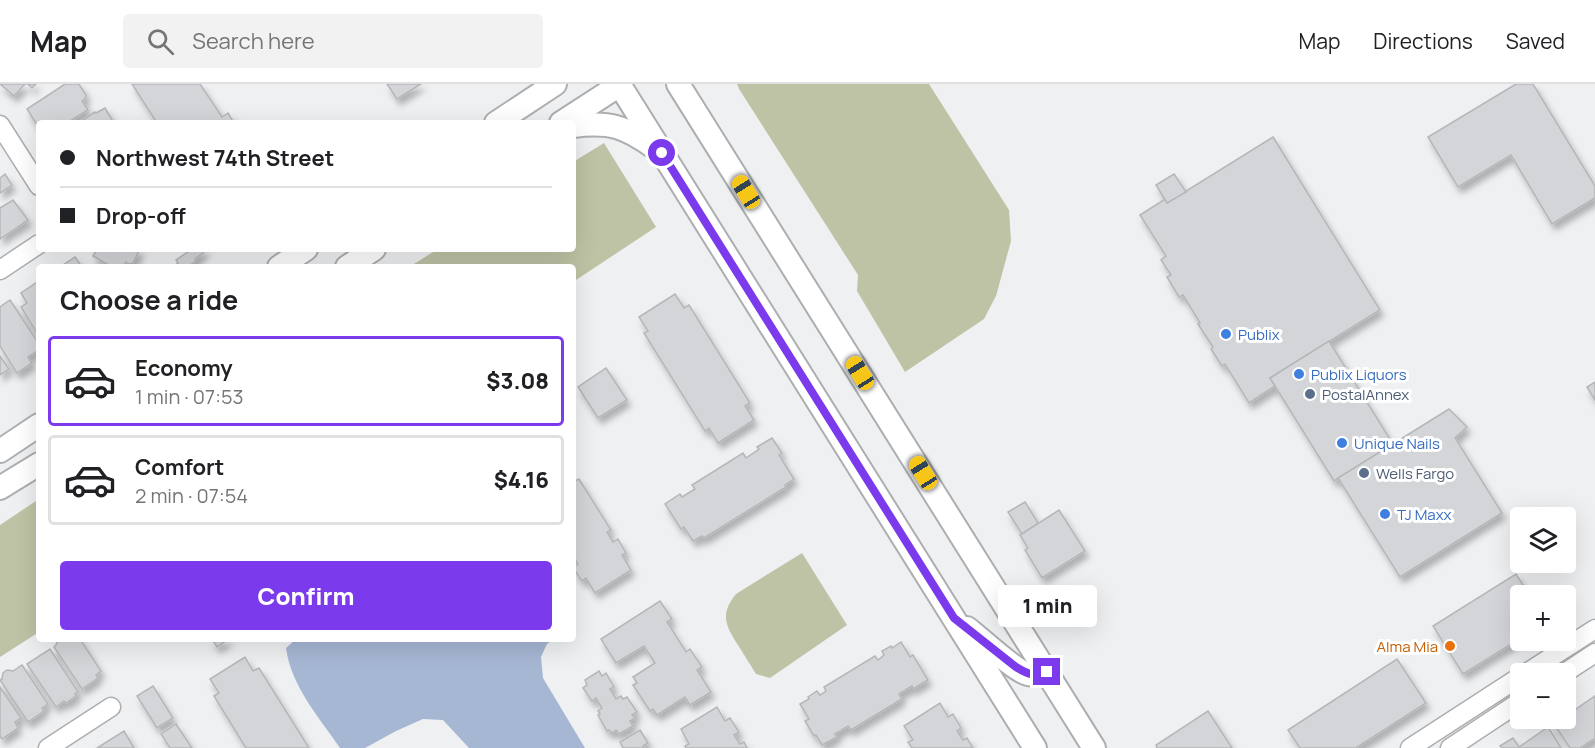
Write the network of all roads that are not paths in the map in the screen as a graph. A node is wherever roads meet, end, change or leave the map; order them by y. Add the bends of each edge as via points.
1 (555, 84) edge
2 (620, 84) edge
3 (678, 84) edge
4 (501, 120) edge
5 (566, 120) edge
6 (0, 125) edge
7 (576, 126) edge
8 (662, 153) junction
9 (36, 181) edge
10 (36, 246) edge
11 (302, 252) edge
12 (370, 252) edge
13 (284, 264) edge
14 (352, 264) edge
15 (0, 270) edge
16 (36, 427) edge
17 (0, 451) edge
18 (36, 466) edge
19 (0, 488) edge
20 (954, 618) junction
21 (1595, 629) edge
22 (1595, 653) edge
23 (1542, 663) edge
24 (1576, 665) edge
25 (1047, 672) junction
26 (1510, 683) edge
27 (111, 707) dead end
28 (1510, 709) edge
29 (48, 748) edge
30 (1035, 748) edge
31 (1094, 748) edge
32 (1410, 748) edge
33 (1450, 748) edge

1 - 4 main road
2 - 5 main road
2 - 8 main road
3 - 25 main road
6 - 9 street
7 - 8 main road via 607,124 624,129
8 - 20 main road
10 - 15 street
11 - 13 main road
12 - 14 main road
16 - 17 main road
18 - 19 main road
20 - 25 main road via 1027,674
20 - 30 main road
21 - 23 street
22 - 24 street
25 - 31 main road
26 - 32 street
27 - 29 street
28 - 33 street

